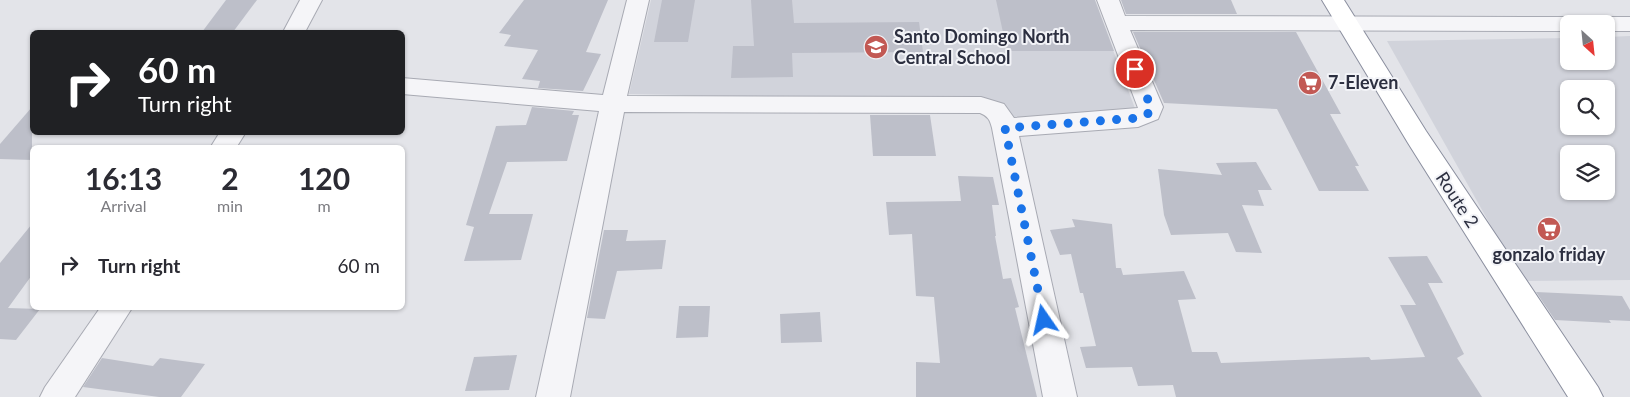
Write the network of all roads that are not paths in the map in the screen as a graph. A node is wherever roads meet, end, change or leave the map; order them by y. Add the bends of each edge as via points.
1 (312, 0) edge
2 (638, 0) edge
3 (1108, 0) edge
4 (1254, 0) edge
5 (1261, 0) edge
6 (1333, 0) edge
7 (1116, 23) junction
8 (1267, 24) junction
9 (1346, 24) junction
10 (1560, 24) edge
11 (1615, 24) edge
12 (1630, 24) edge
13 (295, 30) edge
14 (405, 86) edge
15 (613, 104) junction
16 (1005, 128) junction
17 (116, 310) edge
18 (57, 397) edge
19 (553, 397) edge
20 (1060, 397) edge
21 (1586, 397) edge

1 - 13 street
2 - 15 street
3 - 7 street
4 - 8 street
5 - 8 street
6 - 9 highway, Route 2
7 - 8 street
7 - 16 street via 1151,107 1149,113 1138,118
8 - 9 street
9 - 10 street
9 - 21 highway, Route 2
11 - 12 street
14 - 15 street
15 - 16 street via 981,106 996,110
15 - 19 street
16 - 20 street
17 - 18 street

